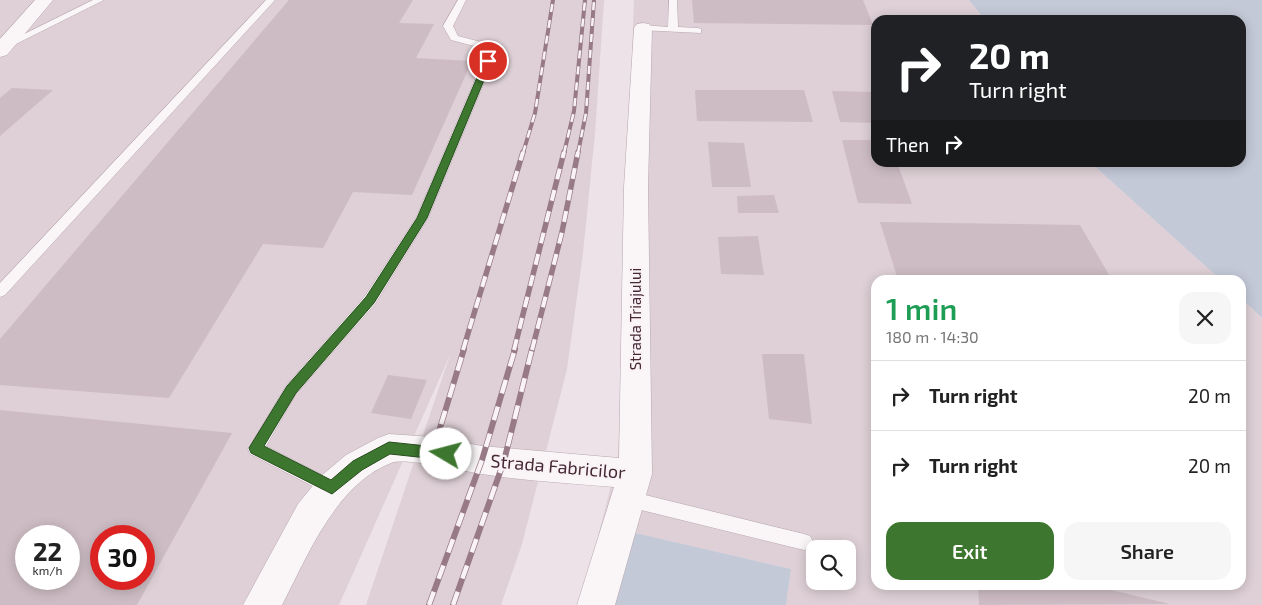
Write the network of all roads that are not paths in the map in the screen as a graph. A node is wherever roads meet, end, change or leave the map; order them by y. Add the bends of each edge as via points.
1 (44, 0) edge
2 (100, 0) edge
3 (271, 0) edge
4 (462, 0) edge
5 (673, 0) edge
6 (643, 28) joint
7 (673, 30) junction
8 (698, 31) dead end
9 (3, 48) edge
10 (0, 292) edge
11 (632, 486) junction
12 (332, 488) junction
13 (804, 542) dead end
14 (262, 605) edge
15 (596, 605) edge

1 - 9 street
2 - 9 lane
3 - 10 lane
4 - 12 lane via 448,26 454,38 478,44 488,61 422,218 370,300 291,390 256,448
5 - 7 lane
6 - 7 lane
6 - 11 street, Strada Triajului via 636,187
7 - 8 lane
11 - 12 street, Strada Fabricilor via 433,451 389,448 358,465
11 - 13 lane
11 - 15 street, Strada Triajului
12 - 14 street, Strada Fabricilor via 310,515

